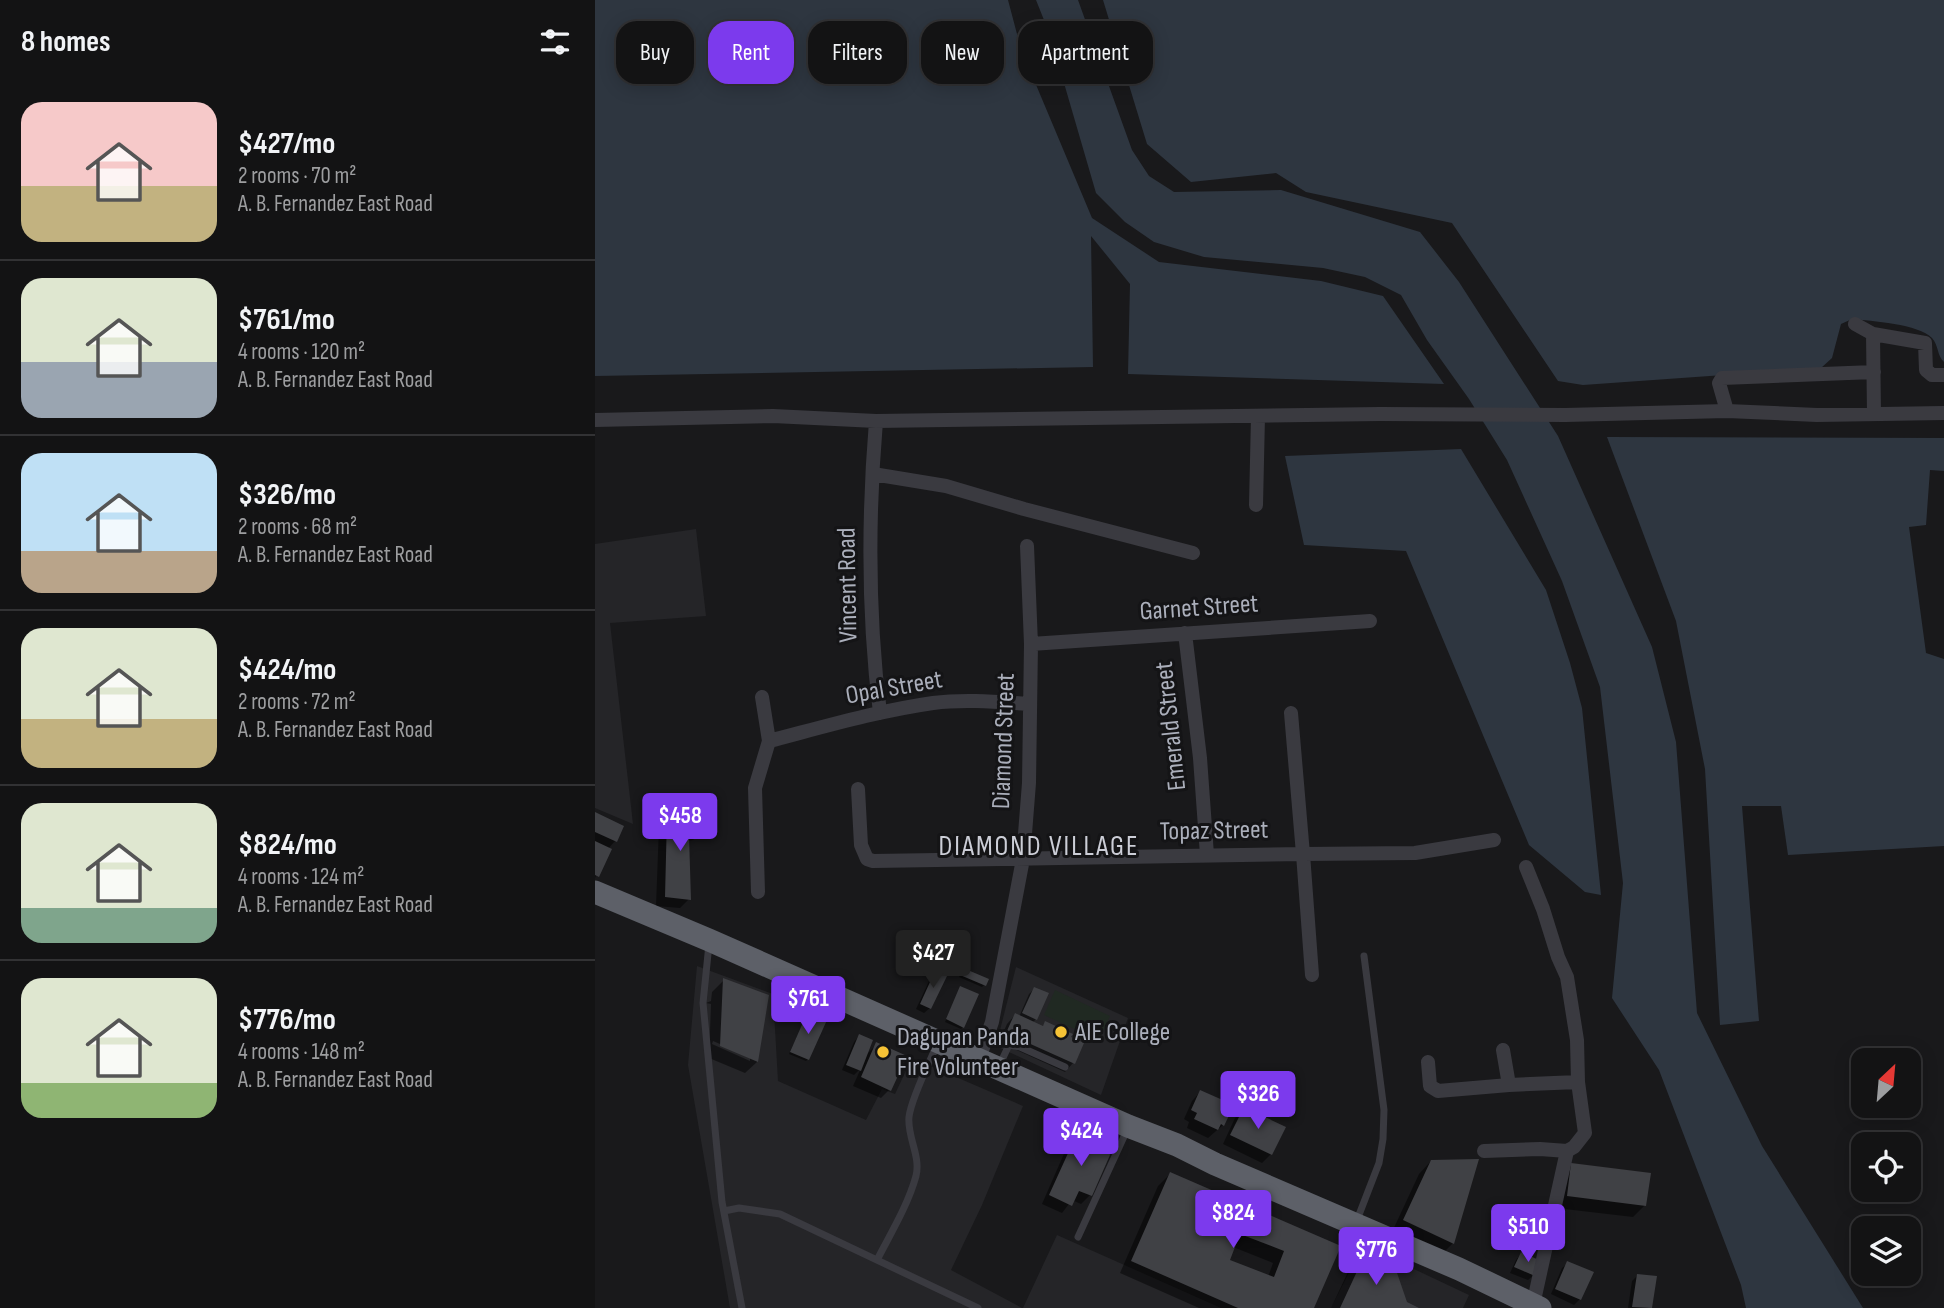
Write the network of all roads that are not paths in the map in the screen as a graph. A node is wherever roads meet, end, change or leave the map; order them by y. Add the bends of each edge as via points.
1 (1855, 324) dead end
2 (1873, 334) junction
3 (1874, 373) junction
4 (1944, 375) edge
5 (1727, 411) junction
6 (1944, 413) edge
7 (1874, 414) junction
8 (1258, 416) junction
9 (595, 420) edge
10 (876, 421) junction
11 (873, 474) junction
12 (1256, 505) dead end
13 (1027, 546) dead end
14 (1193, 553) dead end
15 (1370, 621) dead end
16 (1185, 634) junction
17 (1031, 644) junction
18 (762, 697) dead end
19 (1030, 704) junction
20 (880, 713) junction
21 (1291, 713) dead end
22 (769, 741) junction
23 (858, 789) dead end
24 (1494, 840) dead end
25 (1303, 854) junction
26 (1207, 855) junction
27 (1023, 859) junction
28 (1526, 867) dead end
29 (595, 892) edge
30 (758, 892) dead end
31 (709, 940) junction
32 (1364, 956) dead end
33 (1312, 975) dead end
34 (938, 1042) junction
35 (1503, 1050) dead end
36 (1428, 1062) dead end
37 (989, 1063) junction
38 (1065, 1067) dead end
39 (1578, 1082) junction
40 (1509, 1086) junction
41 (1128, 1126) junction
42 (1484, 1151) dead end
43 (1567, 1151) junction
44 (724, 1211) junction
45 (1356, 1224) junction
46 (1078, 1237) dead end
47 (877, 1260) junction
48 (1536, 1306) edge
49 (742, 1308) edge
50 (978, 1308) edge

1 - 2 street
2 - 3 street
2 - 4 street via 1925,343 1926,370
3 - 5 street via 1722,378 1719,383
3 - 7 street
5 - 7 street
5 - 8 street
6 - 7 street
8 - 10 street
8 - 12 street
9 - 10 street via 773,416
10 - 11 street, Vincent Road
11 - 14 street via 947,486
11 - 20 street, Vincent Road via 873,657
13 - 17 street, Diamond Street
15 - 16 street, Garnet Street
16 - 17 street, Garnet Street
16 - 26 street, Emerald Street
17 - 19 street, Diamond Street
18 - 22 street
19 - 20 street, Opal Street via 963,701
19 - 27 street, Diamond Street
20 - 22 street, Opal Street
21 - 25 street
22 - 30 street via 755,788
23 - 27 street, Topaz Street via 861,845 867,859
24 - 25 street via 1415,853
25 - 26 street, Topaz Street
25 - 33 street, Topaz Street
26 - 27 street, Topaz Street
27 - 37 street, Diamond Street via 992,1022
28 - 39 street via 1567,977
29 - 31 highway
31 - 34 highway
31 - 44 lane via 703,1003
32 - 45 lane via 1384,1110 1379,1163
34 - 37 highway
34 - 47 lane via 909,1115 916,1174
35 - 40 street
36 - 40 street via 1430,1086 1437,1091
37 - 38 lane via 1009,1045
37 - 41 highway
39 - 40 street
39 - 43 street via 1585,1133
41 - 45 highway
41 - 46 lane
42 - 43 street
43 - 48 street
44 - 47 lane via 739,1208 780,1214
44 - 49 lane
45 - 48 highway
47 - 50 lane

